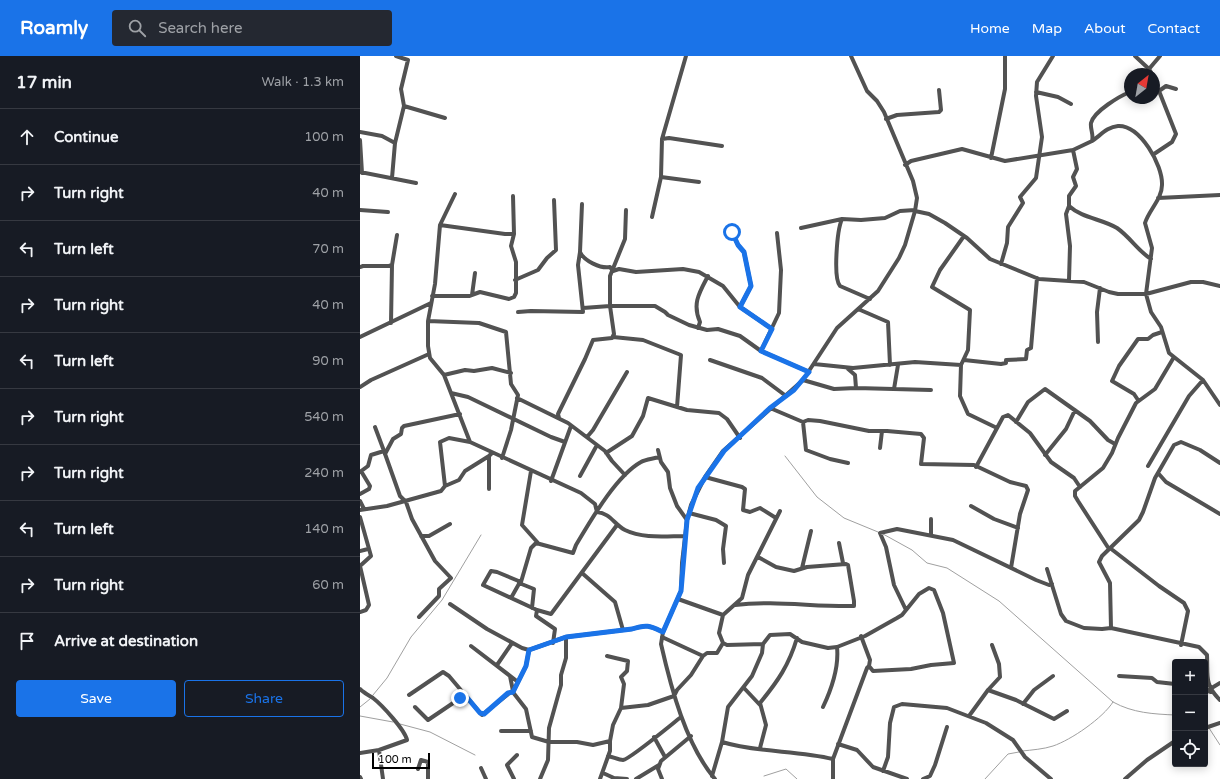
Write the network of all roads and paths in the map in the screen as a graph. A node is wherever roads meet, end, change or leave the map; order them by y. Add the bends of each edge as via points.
1 (396, 56) edge
2 (686, 56) edge
3 (851, 56) edge
4 (1005, 56) edge
5 (1053, 56) edge
6 (1135, 56) edge
7 (1160, 56) edge
8 (409, 58) edge
9 (1148, 68) edge
10 (1150, 68) edge
11 (1176, 89) dead end
12 (940, 90) dead end
13 (1036, 92) junction
14 (1124, 95) edge
15 (1071, 104) dead end
16 (404, 106) junction
17 (445, 118) dead end
18 (886, 119) junction
19 (360, 132) edge
20 (662, 139) junction
21 (360, 140) edge
22 (1092, 141) junction
23 (395, 143) junction
24 (722, 146) dead end
25 (1072, 150) junction
26 (1154, 154) junction
27 (1040, 156) junction
28 (991, 158) junction
29 (906, 165) junction
30 (361, 173) edge
31 (661, 177) junction
32 (392, 178) junction
33 (699, 182) dead end
34 (416, 183) dead end
35 (455, 194) dead end
36 (1220, 194) edge
37 (513, 196) dead end
38 (1158, 198) junction
39 (554, 200) dead end
40 (582, 204) dead end
41 (1069, 206) junction
42 (360, 210) edge
43 (626, 210) dead end
44 (915, 210) junction
45 (388, 212) dead end
46 (652, 217) dead end
47 (842, 219) junction
48 (440, 225) junction
49 (800, 228) dead end
50 (732, 232) dead end
51 (777, 233) dead end
52 (514, 234) junction
53 (397, 235) dead end
54 (964, 236) junction
55 (580, 252) junction
56 (1151, 259) junction
57 (1001, 264) junction
58 (392, 265) junction
59 (360, 267) edge
60 (613, 271) junction
61 (475, 273) dead end
62 (708, 276) junction
63 (1037, 278) junction
64 (515, 280) junction
65 (1068, 280) junction
66 (1220, 286) edge
67 (1100, 288) junction
68 (1146, 294) junction
69 (472, 295) junction
70 (432, 296) junction
71 (870, 299) junction
72 (430, 302) junction
73 (610, 306) junction
74 (740, 307) junction
75 (583, 308) junction
76 (858, 309) junction
77 (518, 312) dead end
78 (428, 321) junction
79 (391, 323) junction
80 (698, 328) junction
81 (772, 329) junction
82 (1162, 332) junction
83 (360, 337) edge
84 (613, 337) junction
85 (1098, 342) dead end
86 (761, 351) junction
87 (429, 354) junction
88 (1174, 358) junction
89 (710, 360) dead end
90 (964, 360) junction
91 (814, 364) junction
92 (890, 365) junction
93 (898, 365) junction
94 (962, 365) junction
95 (847, 368) junction
96 (627, 372) dead end
97 (809, 372) junction
98 (512, 373) junction
99 (444, 375) junction
100 (803, 380) junction
101 (1202, 380) junction
102 (360, 387) edge
103 (856, 388) junction
104 (894, 389) junction
105 (931, 390) dead end
106 (451, 393) junction
107 (786, 396) junction
108 (517, 398) junction
109 (1138, 400) junction
110 (1220, 404) edge
111 (677, 407) junction
112 (770, 408) junction
113 (1075, 410) junction
114 (460, 414) junction
115 (513, 418) junction
116 (559, 418) junction
117 (803, 422) junction
118 (1016, 422) junction
119 (571, 426) junction
120 (375, 427) dead end
121 (997, 428) junction
122 (882, 431) junction
123 (587, 437) junction
124 (740, 438) junction
125 (470, 442) junction
126 (565, 442) junction
127 (1115, 444) junction
128 (597, 445) junction
129 (880, 448) dead end
130 (658, 450) dead end
131 (384, 452) junction
132 (606, 453) junction
133 (490, 454) junction
134 (1045, 455) junction
135 (659, 457) junction
136 (502, 458) junction
137 (848, 463) dead end
138 (1220, 463) edge
139 (1148, 466) dead end
140 (976, 467) junction
141 (361, 471) edge
142 (531, 471) junction
143 (1158, 473) junction
144 (625, 475) junction
145 (580, 476) dead end
146 (705, 477) junction
147 (552, 481) junction
148 (444, 486) junction
149 (1080, 487) junction
150 (489, 489) dead end
151 (360, 494) edge
152 (360, 501) edge
153 (406, 502) junction
154 (971, 506) dead end
155 (362, 510) edge
156 (780, 511) dead end
157 (597, 512) junction
158 (689, 513) junction
159 (1220, 514) edge
160 (360, 517) edge
161 (776, 518) junction
162 (931, 518) dead end
163 (687, 520) junction
164 (450, 524) dead end
165 (617, 525) junction
166 (1018, 528) junction
167 (811, 531) dead end
168 (931, 535) junction
169 (421, 536) junction
170 (686, 536) junction
171 (538, 543) junction
172 (839, 543) dead end
173 (1110, 548) junction
174 (368, 549) junction
175 (360, 552) edge
176 (758, 557) junction
177 (724, 563) dead end
178 (844, 563) junction
179 (360, 566) edge
180 (802, 568) junction
181 (1012, 568) junction
182 (1047, 569) dead end
183 (582, 573) junction
184 (520, 582) junction
185 (1052, 584) junction
186 (511, 598) junction
187 (678, 599) junction
188 (450, 604) dead end
189 (735, 605) junction
190 (532, 608) junction
191 (538, 610) junction
192 (906, 610) junction
193 (360, 612) edge
194 (723, 615) junction
195 (419, 617) dead end
196 (1111, 628) junction
197 (623, 630) junction
198 (663, 632) junction
199 (861, 636) junction
200 (566, 637) junction
201 (662, 637) junction
202 (797, 638) junction
203 (512, 643) junction
204 (554, 643) junction
205 (723, 643) junction
206 (763, 644) junction
207 (992, 645) dead end
208 (1181, 645) junction
209 (472, 646) dead end
210 (837, 647) junction
211 (529, 650) junction
212 (607, 656) dead end
213 (703, 656) junction
214 (497, 664) junction
215 (869, 666) junction
216 (510, 676) junction
217 (1054, 676) dead end
218 (1119, 676) dead end
219 (518, 682) junction
220 (1220, 683) edge
221 (1172, 684) edge
222 (744, 688) junction
223 (360, 689) edge
224 (988, 690) junction
225 (1211, 690) junction
226 (513, 692) junction
227 (409, 695) dead end
228 (465, 695) junction
229 (674, 696) junction
230 (1220, 700) edge
231 (1023, 704) junction
232 (761, 705) junction
233 (415, 707) dead end
234 (621, 708) junction
235 (823, 708) dead end
236 (1066, 711) dead end
237 (969, 716) junction
238 (681, 717) junction
239 (1220, 722) edge
240 (1208, 727) edge
241 (946, 728) dead end
242 (501, 731) dead end
243 (530, 731) junction
244 (691, 736) junction
245 (654, 737) junction
246 (610, 741) junction
247 (549, 742) junction
248 (722, 742) junction
249 (1172, 743) edge
250 (838, 744) junction
251 (760, 748) junction
252 (379, 750) junction
253 (360, 753) edge
254 (517, 755) dead end
255 (608, 756) junction
256 (665, 757) junction
257 (833, 759) junction
258 (659, 765) junction
259 (481, 768) dead end
260 (418, 769) dead end
261 (883, 771) junction
262 (603, 773) junction
263 (714, 777) edge
264 (383, 779) edge
265 (428, 779) edge
266 (486, 779) edge
267 (514, 779) edge
268 (540, 779) edge
269 (600, 779) edge
270 (627, 779) edge
271 (636, 779) edge
272 (662, 779) edge
273 (833, 779) edge
274 (907, 779) edge
275 (923, 779) edge
276 (1051, 779) edge
277 (1126, 779) edge

1 - 8 street
2 - 20 street
3 - 18 street via 867,92 877,101
4 - 28 street via 1005,89
5 - 13 street via 1038,78
6 - 9 street
7 - 10 street
8 - 16 street via 400,89
11 - 26 street via 1166,86 1159,91 1176,134 1172,142
12 - 18 street via 939,112 897,115
13 - 15 street via 1058,97
13 - 27 street via 1042,137
14 - 22 street via 1092,119
16 - 17 street
16 - 23 street
18 - 29 street
19 - 23 street via 382,136
20 - 24 street
20 - 31 street
21 - 30 street
22 - 25 street
22 - 26 street via 1109,128 1126,127 1133,130
23 - 32 street
25 - 27 street
25 - 41 street via 1077,169 1073,177 1076,186 1069,196
26 - 38 street via 1162,183
27 - 28 street via 1005,162
27 - 57 street via 1036,178 1021,195 1023,203 1008,228
28 - 29 street via 962,149 911,161
29 - 44 street via 917,198
30 - 32 street
31 - 33 street
31 - 46 street
32 - 34 street
35 - 48 street
36 - 38 street
37 - 52 street
38 - 56 street via 1145,223 1152,248
39 - 64 street via 556,250 538,270
40 - 55 street
41 - 56 street via 1076,212 1118,229 1140,252
41 - 65 street via 1066,214 1070,246
42 - 45 street
43 - 60 street via 625,239
44 - 47 street via 900,211 885,218
44 - 54 street via 937,218
44 - 71 street via 899,258
47 - 49 street
47 - 71 street via 838,230 838,283
48 - 52 street
48 - 70 street
50 - 74 street via 744,252 751,286
51 - 81 street via 781,270 779,313
52 - 64 street via 511,246 516,262
53 - 58 street
54 - 57 street via 985,256
54 - 90 street via 932,284 932,287 970,310 968,350
55 - 60 street via 595,265 602,268 610,267
55 - 75 street via 578,265
56 - 68 street
57 - 63 street
58 - 59 street
58 - 79 street
60 - 62 street via 683,269
60 - 73 street via 610,276
61 - 69 street
62 - 74 street via 723,286
62 - 80 street via 698,296 695,313 700,322
63 - 65 street
63 - 90 street via 1031,348 1027,350 1026,359 1006,360 1006,363 1001,364
64 - 69 street via 516,293 513,298 480,292
65 - 67 street
66 - 68 street via 1191,282
67 - 68 street via 1114,294
67 - 85 street via 1096,312
68 - 82 street
69 - 70 street
70 - 72 street
71 - 76 street
72 - 78 street
72 - 79 street
73 - 75 street
73 - 80 street via 655,306 676,320
73 - 84 street
74 - 81 street
75 - 77 street via 583,312
76 - 91 street via 837,328
76 - 92 street via 888,322
78 - 87 street
78 - 98 street via 479,323 504,330 507,335
79 - 83 street
80 - 86 street via 718,329 740,336
81 - 86 street
82 - 88 street via 1166,348
82 - 109 street via 1153,334 1148,339 1138,339 1112,381 1134,394
84 - 111 street via 643,340 681,355
84 - 116 street via 593,340 558,414
86 - 97 street
87 - 99 street
87 - 102 street
88 - 101 street
88 - 109 street via 1155,389
89 - 107 street via 762,378
90 - 94 street
91 - 95 street
91 - 97 street
92 - 93 street
92 - 95 street
93 - 94 street via 918,362
93 - 104 street
94 - 121 street via 960,396 964,410
95 - 103 street via 855,375
96 - 123 street
97 - 100 street
98 - 99 street via 492,368
98 - 108 street via 511,384 518,395
99 - 106 street
100 - 103 street via 834,389
100 - 107 street
101 - 110 street
101 - 139 street via 1189,396
103 - 104 street
104 - 105 street
106 - 114 street
106 - 115 street via 468,397
107 - 112 street
108 - 115 street
108 - 116 street
109 - 127 street
111 - 124 street via 694,412 719,413 727,419
111 - 132 street via 648,398 643,416 630,438
112 - 117 street
112 - 124 street
113 - 118 street via 1045,389 1028,402
113 - 127 street
113 - 134 street via 1066,429
114 - 125 street
114 - 131 street via 404,426 401,434
115 - 126 street
115 - 136 street
116 - 119 street
117 - 122 street via 823,421 866,431
117 - 137 street via 806,450
118 - 121 street via 1011,416 1005,416
118 - 134 street via 1030,434
119 - 123 street
119 - 126 street
120 - 131 street
121 - 140 street
122 - 129 street
122 - 140 street via 923,436 921,464
123 - 128 street
124 - 146 street via 724,451
125 - 133 street
125 - 148 street via 449,438 440,442
126 - 147 street
127 - 149 street via 1103,468
128 - 132 street
128 - 145 street
130 - 135 street
131 - 141 street via 371,455 368,466
131 - 153 street via 400,496
132 - 144 street
133 - 136 street
133 - 148 street via 465,471 456,482
133 - 150 street
134 - 149 street via 1074,478
135 - 144 street via 641,462
135 - 163 street via 668,472 670,488 677,506
136 - 142 street
138 - 143 street via 1181,442 1174,445
140 - 166 street via 1028,488
141 - 151 street via 370,486
142 - 147 street
142 - 171 street via 522,525
143 - 159 street via 1166,482
143 - 173 street via 1139,520
144 - 157 street via 606,496
146 - 158 street
146 - 161 street via 742,487 745,489 743,510 750,512 760,508
147 - 157 street via 581,493 595,504
148 - 153 street via 441,491
149 - 173 street via 1075,491 1075,496
152 - 155 street
153 - 155 street
153 - 169 street
154 - 166 street via 994,519
156 - 161 street
157 - 165 street via 605,512
157 - 171 street via 573,553
158 - 163 street
158 - 177 street via 716,520 726,526
160 - 174 street
161 - 176 street
162 - 168 street
163 - 170 street
164 - 169 street via 428,536
165 - 170 street via 634,533 649,536
165 - 183 street
166 - 181 street
167 - 180 street
168 - 181 street via 953,540
168 - 192 street via 897,529 880,533 886,547 894,585
169 - 195 street via 435,562 451,578 438,589 439,596
170 - 187 street
171 - 184 street via 534,543 531,548
172 - 178 street
173 - 196 street via 1099,562 1110,583
173 - 208 street via 1184,603 1188,611
174 - 175 street
174 - 179 street via 371,556
176 - 180 street via 776,567 794,571
176 - 189 street via 748,575 742,598
178 - 180 street
178 - 189 street via 848,565 854,606 824,607 770,602
179 - 193 street via 369,605 366,610
181 - 185 street via 1036,580
182 - 185 street
183 - 191 street via 554,612 551,614
183 - 197 street via 615,602
184 - 186 street
184 - 186 street via 497,572 489,572 483,585
184 - 190 street via 534,589
185 - 196 street via 1061,614 1066,621 1084,628
186 - 190 street
187 - 194 street
187 - 198 street
188 - 203 street
189 - 194 street
190 - 191 street
191 - 204 street via 536,616 555,629
192 - 199 street via 897,618
192 - 215 street via 925,590 929,588 937,592 954,663 903,670 873,671
194 - 205 street via 718,633
196 - 208 street
197 - 198 street via 648,625
197 - 200 street
198 - 201 street
199 - 210 street
199 - 215 street via 870,660
200 - 204 street
200 - 247 street via 566,658 549,728
201 - 213 street
201 - 229 street via 661,644
202 - 206 street via 787,634 770,635
202 - 210 street via 802,642 823,647
202 - 232 street via 791,659
203 - 211 street
203 - 214 street
204 - 211 street
205 - 206 street
205 - 213 street via 717,653 707,653
206 - 222 street via 762,653
207 - 224 street via 1000,677
208 - 225 street via 1199,647 1205,652 1207,683
209 - 214 street
210 - 235 street via 836,668
211 - 219 street via 526,666
212 - 234 street via 628,661 627,671 621,677 624,684
213 - 229 street
214 - 216 street
215 - 250 street
216 - 219 street
216 - 226 street
217 - 231 street via 1034,690
218 - 221 street via 1152,678 1157,682
219 - 226 street
220 - 225 street
222 - 232 street
222 - 248 street via 728,707
223 - 252 street via 390,716 406,736 407,740
224 - 231 street
224 - 237 street
225 - 230 street
226 - 228 street via 508,693 482,715
226 - 243 street via 526,709
227 - 228 street via 443,672
228 - 233 street via 428,720
229 - 234 street via 648,705
229 - 238 street
231 - 236 street via 1054,719
232 - 251 street via 766,725
234 - 246 street
237 - 261 street via 947,708 915,704 896,705 890,723 888,757
237 - 276 street via 996,728 1014,740 1025,757
238 - 244 street
238 - 245 street
239 - 240 street
241 - 275 street via 935,765 930,776
242 - 243 street
243 - 247 street via 532,737
244 - 256 street
244 - 263 street via 701,759
245 - 255 street via 633,756 624,760
245 - 256 street
246 - 247 street via 594,745
246 - 255 street
247 - 268 street via 548,760
248 - 251 street via 740,748
248 - 263 street
249 - 277 street via 1147,760
250 - 257 street
250 - 261 street via 853,748 870,765
251 - 257 street
252 - 253 street
252 - 264 street
254 - 267 street via 507,765
255 - 262 street
256 - 258 street
257 - 273 street
258 - 271 street
258 - 272 street via 658,773
259 - 266 street
260 - 265 street via 420,760 428,762
261 - 274 street
262 - 269 street
262 - 270 street via 614,778

